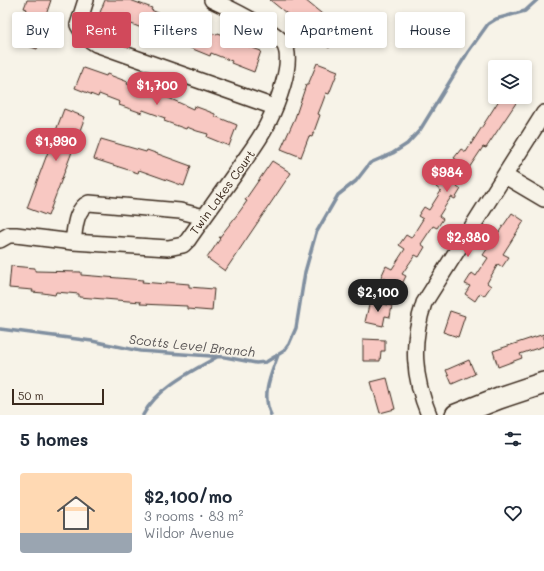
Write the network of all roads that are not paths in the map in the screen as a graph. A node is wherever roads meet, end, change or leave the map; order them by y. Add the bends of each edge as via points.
1 (86, 0) edge
2 (212, 0) edge
3 (274, 107) junction
4 (544, 113) edge
5 (505, 176) junction
6 (544, 199) edge
7 (204, 217) junction
8 (0, 240) edge
9 (73, 242) junction
10 (544, 383) edge
11 (429, 415) edge
12 (456, 415) edge

1 - 3 street via 78,25 85,36 96,44
2 - 3 street, Twin Lakes Court via 242,14 285,45 287,71
3 - 7 street, Twin Lakes Court via 255,145
4 - 5 street
5 - 6 street
5 - 11 street via 424,303 416,336 415,367 418,386
7 - 9 street, Twin Lakes Court via 188,240 177,247
7 - 9 street via 180,211 89,203 82,206 79,212
8 - 9 street, Twin Lakes Court via 9,235 16,235
10 - 12 main road

